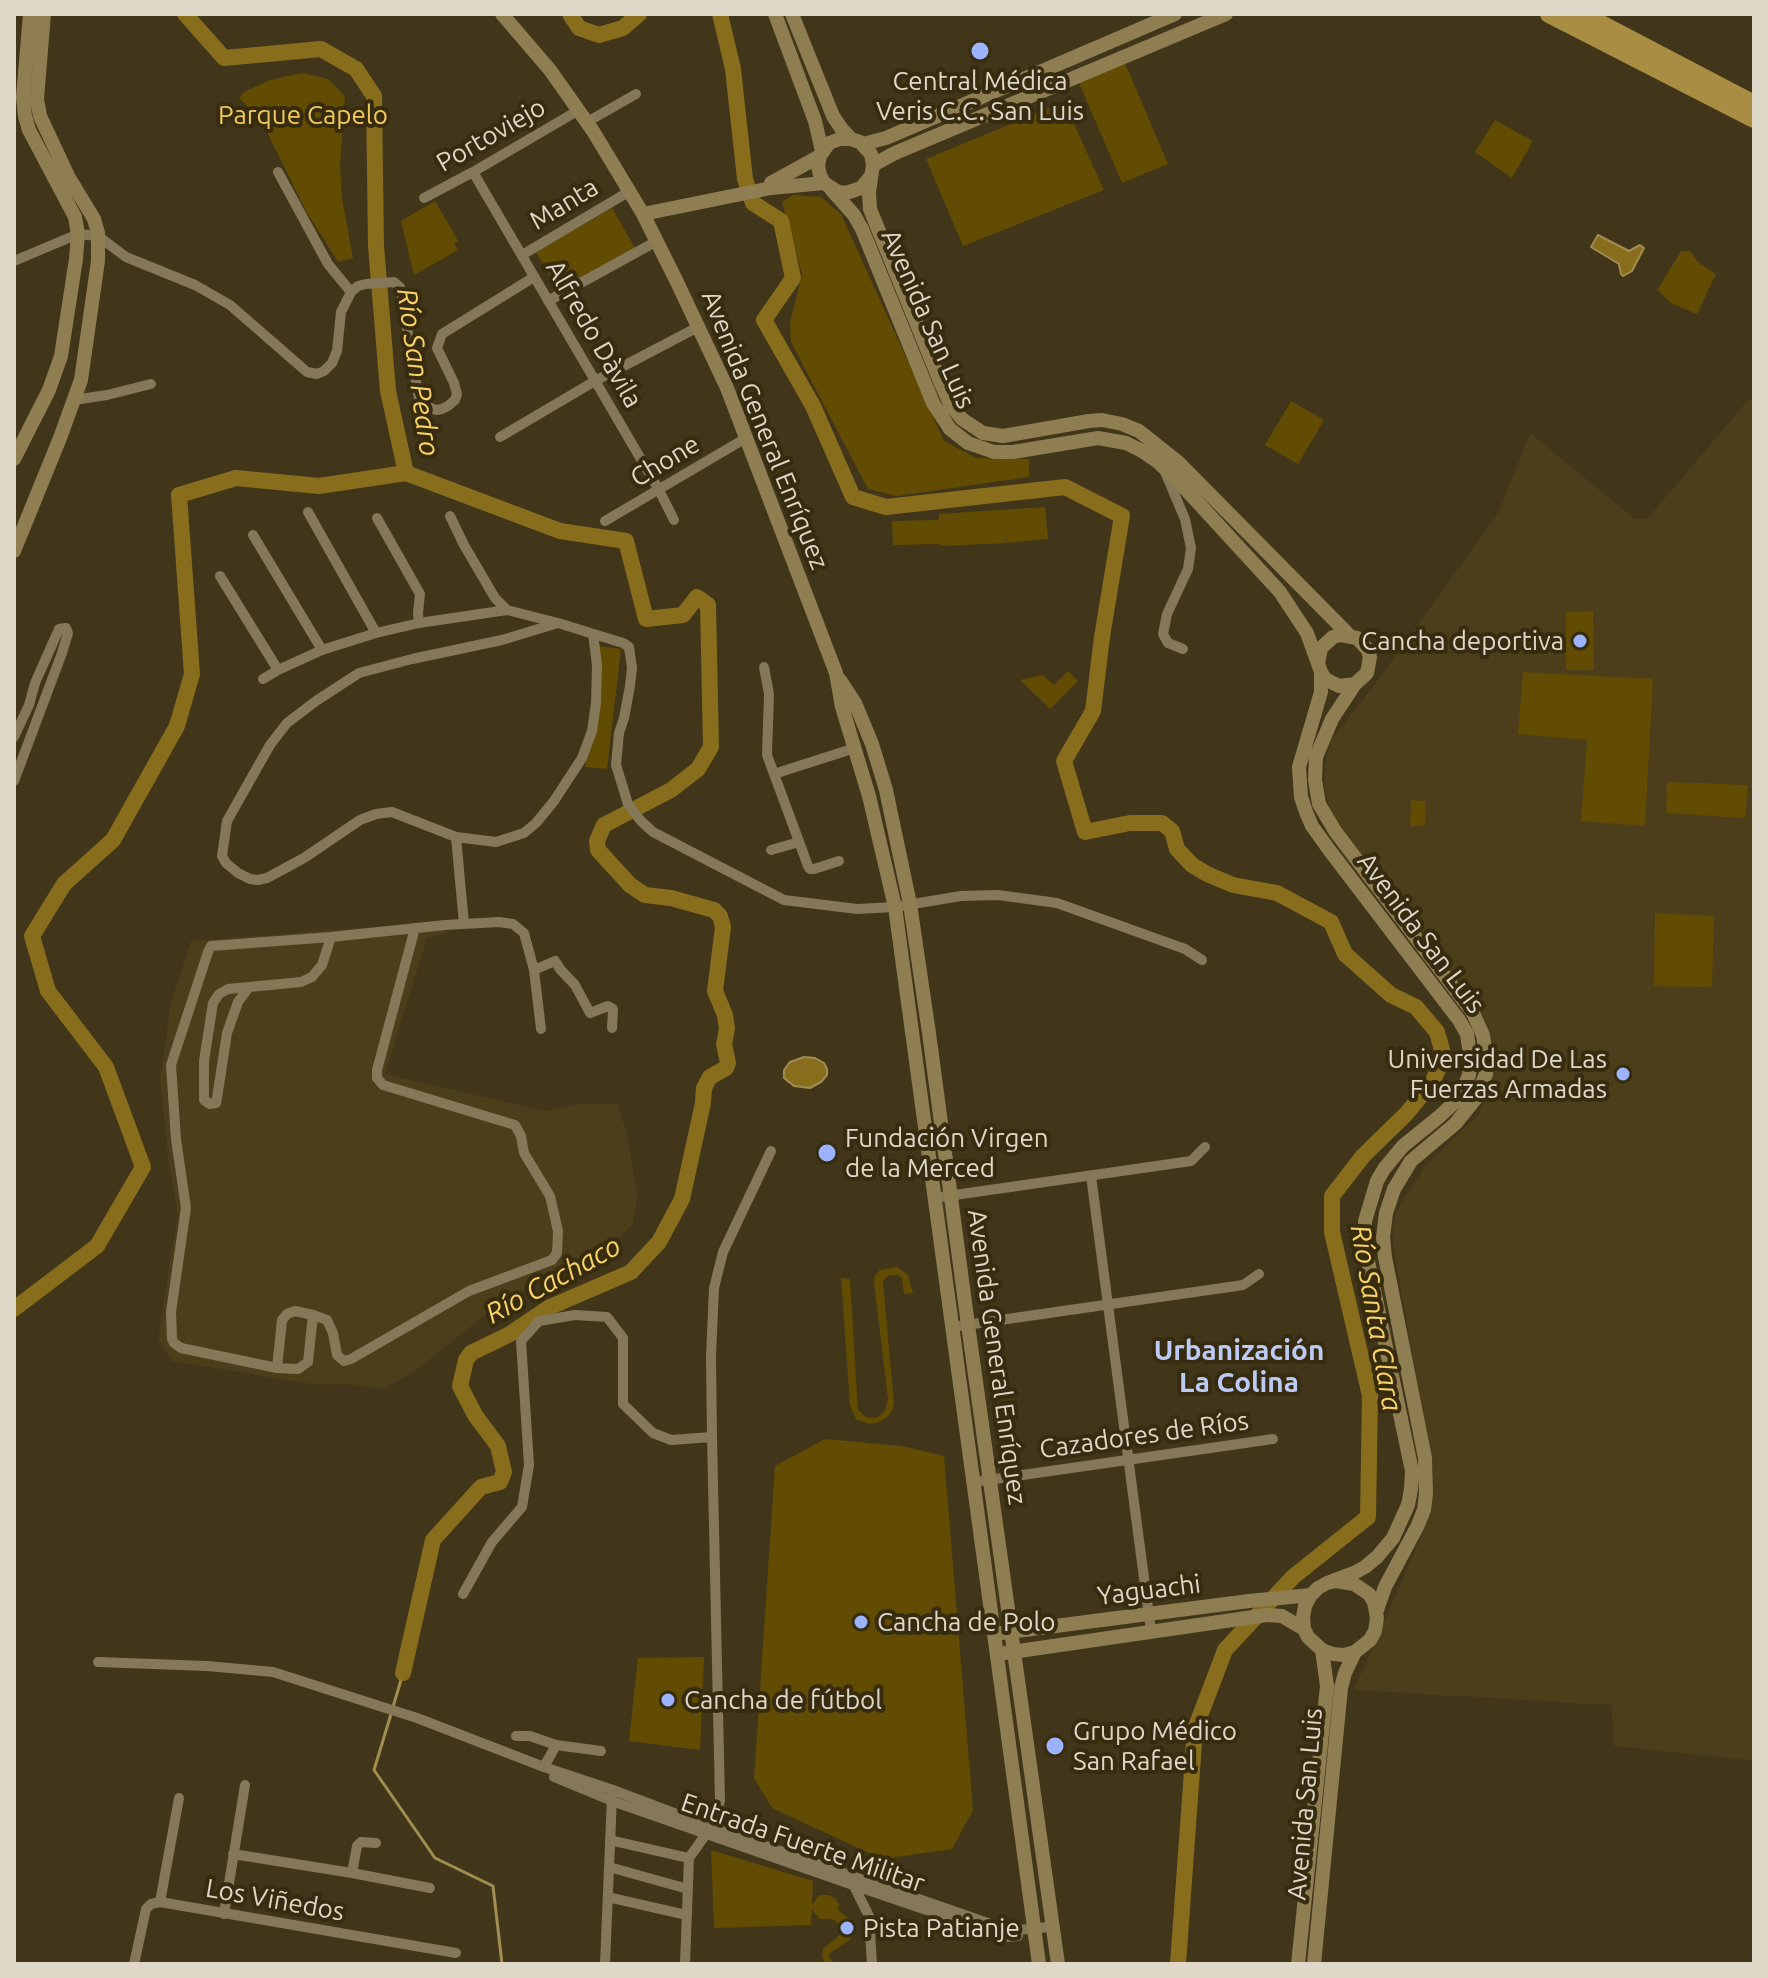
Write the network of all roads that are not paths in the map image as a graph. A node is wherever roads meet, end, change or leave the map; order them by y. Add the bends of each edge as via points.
1 (30, 14) edge
2 (44, 14) edge
3 (502, 14) edge
4 (775, 14) edge
5 (792, 14) edge
6 (1175, 14) edge
7 (1224, 14) edge
8 (1549, 14) edge
9 (1582, 14) edge
10 (636, 94) dead end
11 (1754, 104) edge
12 (958, 107) junction
13 (20, 116) edge
14 (583, 116) junction
15 (1754, 119) edge
16 (964, 123) junction
17 (857, 142) junction
18 (821, 154) junction
19 (872, 171) junction
20 (278, 172) dead end
21 (473, 172) junction
22 (828, 186) junction
23 (757, 190) junction
24 (630, 191) junction
25 (424, 198) dead end
26 (643, 214) junction
27 (78, 234) junction
28 (98, 236) junction
29 (657, 241) junction
30 (522, 255) junction
31 (14, 261) edge
32 (534, 277) junction
33 (351, 292) junction
34 (897, 295) junction
35 (548, 301) junction
36 (700, 326) junction
37 (595, 381) junction
38 (151, 384) dead end
39 (74, 400) junction
40 (500, 437) dead end
41 (746, 438) junction
42 (14, 459) edge
43 (1162, 466) junction
44 (659, 490) junction
45 (308, 512) dead end
46 (450, 516) dead end
47 (377, 518) dead end
48 (674, 520) dead end
49 (605, 521) dead end
50 (253, 535) dead end
51 (14, 551) edge
52 (220, 576) dead end
53 (507, 610) junction
54 (419, 623) junction
55 (558, 623) junction
56 (376, 633) junction
57 (593, 634) junction
58 (1349, 635) junction
59 (1183, 649) dead end
60 (322, 650) junction
61 (764, 667) dead end
62 (1319, 668) junction
63 (278, 670) junction
64 (836, 673) junction
65 (263, 679) dead end
66 (1355, 684) junction
67 (14, 737) edge
68 (855, 748) junction
69 (774, 774) junction
70 (14, 781) edge
71 (456, 837) junction
72 (799, 842) junction
73 (771, 850) dead end
74 (839, 861) dead end
75 (897, 880) junction
76 (910, 904) junction
77 (895, 907) junction
78 (464, 924) junction
79 (415, 928) junction
80 (331, 937) junction
81 (1202, 960) dead end
82 (534, 970) junction
83 (249, 987) junction
84 (612, 1028) dead end
85 (541, 1029) dead end
86 (929, 1033) junction
87 (913, 1036) junction
88 (1205, 1147) dead end
89 (771, 1151) dead end
90 (1091, 1176) junction
91 (951, 1195) junction
92 (934, 1198) junction
93 (1259, 1274) dead end
94 (1109, 1305) junction
95 (313, 1315) junction
96 (968, 1325) junction
97 (952, 1327) junction
98 (277, 1368) junction
99 (712, 1437) junction
100 (1273, 1439) dead end
101 (1130, 1459) junction
102 (990, 1480) junction
103 (974, 1482) junction
104 (1327, 1583) junction
105 (463, 1594) dead end
106 (1311, 1595) junction
107 (1377, 1610) junction
108 (1149, 1614) junction
109 (1304, 1629) junction
110 (1151, 1631) junction
111 (1011, 1632) junction
112 (993, 1634) junction
113 (1322, 1650) junction
114 (1014, 1651) junction
115 (1355, 1652) junction
116 (996, 1654) junction
117 (98, 1662) dead end
118 (516, 1736) dead end
119 (556, 1745) junction
120 (601, 1751) dead end
121 (544, 1767) junction
122 (245, 1785) dead end
123 (612, 1795) junction
124 (179, 1798) dead end
125 (709, 1830) junction
126 (610, 1840) junction
127 (376, 1843) dead end
128 (233, 1854) junction
129 (689, 1858) junction
130 (609, 1867) junction
131 (352, 1873) junction
132 (848, 1873) junction
133 (853, 1885) junction
134 (430, 1888) dead end
135 (688, 1889) junction
136 (608, 1897) junction
137 (160, 1902) junction
138 (224, 1914) junction
139 (687, 1915) junction
140 (1053, 1929) junction
141 (1035, 1932) junction
142 (456, 1953) dead end
143 (134, 1964) edge
144 (605, 1964) edge
145 (685, 1964) edge
146 (872, 1964) edge
147 (1039, 1964) edge
148 (1058, 1964) edge
149 (1298, 1964) edge
150 (1314, 1964) edge

1 - 13 street
2 - 28 street via 40,116
3 - 14 street, Avenida General Enríquez
4 - 18 street via 815,121
5 - 17 street via 833,116
6 - 12 street
7 - 16 street
8 - 15 highway
9 - 11 highway
10 - 14 street, Portoviejo
12 - 16 street
12 - 17 street via 886,138
13 - 27 street via 75,217
14 - 21 street, Portoviejo
14 - 24 street, Avenida General Enríquez
16 - 19 street via 895,153
17 - 18 street via 840,139
17 - 19 street via 871,154
18 - 22 street via 818,166
18 - 23 street
19 - 22 street via 854,192
19 - 34 street, Avenida San Luis via 868,200
20 - 33 street via 328,264
21 - 25 street, Portoviejo
21 - 30 street, Alfredo Dàvila
22 - 23 street
22 - 34 street, Avenida San Luis via 858,222
23 - 26 street
24 - 26 street, Avenida General Enríquez
24 - 30 street, Manta
26 - 29 street, Avenida General Enríquez
27 - 28 street
27 - 31 street
27 - 42 street via 61,356
28 - 33 street via 126,257 230,305 307,372 317,374 332,363 341,312
28 - 39 street via 85,358
29 - 35 street
29 - 36 street, Avenida General Enríquez
30 - 32 street, Alfredo Dàvila
32 - 33 street via 442,334 437,348 457,394 436,410 419,399 400,287 394,282 366,284
32 - 35 street, Alfredo Dàvila
34 - 43 street, Avenida San Luis via 933,403 950,429 968,443 1003,453 1113,439
34 - 58 street, Avenida San Luis via 951,406 968,424 1003,436 1102,420 1139,431 1178,462
35 - 37 street, Alfredo Dàvila
36 - 37 street
36 - 41 street, Avenida General Enríquez
37 - 40 street
37 - 44 street, Alfredo Dàvila
38 - 39 street
39 - 51 street
41 - 44 street, Chone
41 - 64 street, Avenida General Enríquez
43 - 59 street via 1185,519 1191,548 1163,634 1168,643
43 - 62 street, Avenida San Luis via 1280,592 1301,621
44 - 48 street, Alfredo Dàvila
44 - 49 street, Chone
45 - 56 street
46 - 53 street via 495,598
47 - 54 street via 420,594
50 - 60 street
52 - 63 street
53 - 54 street
53 - 55 street
54 - 56 street
55 - 57 street
55 - 71 street via 359,673 316,701 287,723 270,745 227,821 222,856 250,879 267,878 360,820 392,812
56 - 60 street
57 - 71 street via 597,665 592,731 582,758 554,801 524,833 496,842
57 - 77 street via 629,647 632,668 616,765 628,804 653,832 784,900 857,909
58 - 62 street via 1326,641
58 - 66 street via 1363,643 1370,657 1367,673
60 - 63 street
61 - 69 street via 769,694 767,755
62 - 66 street via 1332,683
62 - 104 street, Avenida San Luis via 1321,692 1299,767 1306,812 1459,1020 1471,1051 1460,1097 1403,1146 1372,1195 1365,1247 1412,1471 1411,1489 1401,1522 1377,1557
63 - 65 street
64 - 68 street, Avenida General Enríquez
64 - 75 street, Avenida General Enríquez via 855,703 886,790
66 - 107 street, Avenida San Luis via 1316,757 1319,804 1473,1013 1487,1060 1476,1098 1455,1124 1411,1161 1386,1213 1385,1257 1425,1458 1426,1494 1417,1527
67 - 70 street via 59,629 66,628 62,653
68 - 69 street
68 - 75 street, Avenida General Enríquez
69 - 72 street
71 - 78 street
72 - 73 street
72 - 74 street via 810,869
75 - 76 street, Avenida General Enríquez
75 - 77 street, Avenida General Enríquez
76 - 77 street
76 - 81 street via 998,895 1057,903 1185,949
76 - 86 street, Avenida General Enríquez
77 - 87 street, Avenida General Enríquez
78 - 79 street
78 - 82 street via 513,924 524,933
79 - 80 street
79 - 95 street via 377,1078 383,1085 515,1125 524,1153 550,1196 557,1253 552,1260 469,1291 344,1361 337,1355 327,1320
80 - 83 street via 312,977
80 - 98 street via 211,946 171,1065 186,1208 172,1339 181,1348
82 - 84 street via 555,961 590,1013 613,1009
82 - 85 street
83 - 83 street via 228,989 213,1003 204,1061 205,1103 216,1103 227,1033
86 - 87 street
86 - 91 street, Avenida General Enríquez
87 - 92 street, Avenida General Enríquez
88 - 90 street via 1191,1161
89 - 99 street via 723,1252 714,1288
90 - 91 street
90 - 94 street
91 - 92 street
91 - 96 street, Avenida General Enríquez
92 - 97 street, Avenida General Enríquez
93 - 94 street via 1243,1285
94 - 96 street
94 - 101 street
95 - 98 street via 308,1362 298,1369
95 - 98 street via 295,1311 282,1320
96 - 97 street
96 - 102 street, Avenida General Enríquez
97 - 103 street, Avenida General Enríquez
99 - 105 street via 671,1440 653,1433 623,1404 623,1338 607,1317 539,1321 521,1341 529,1465 522,1507 492,1542
99 - 125 street via 721,1781
100 - 101 street, Cazadores de Ríos
101 - 102 street, Cazadores de Ríos
101 - 108 street
102 - 103 street, Cazadores de Ríos
102 - 111 street, Avenida General Enríquez
103 - 112 street, Avenida General Enríquez
104 - 106 street
104 - 107 street via 1345,1581 1362,1588
106 - 108 street, Yaguachi
106 - 109 street
107 - 115 street via 1375,1631
108 - 110 street
108 - 111 street, Yaguachi
109 - 110 street, Yaguachi via 1282,1616 1267,1615
109 - 113 street
110 - 114 street, Yaguachi
111 - 112 street, Yaguachi
111 - 114 street, Avenida General Enríquez
112 - 116 street, Avenida General Enríquez
113 - 115 street
113 - 149 street, Avenida San Luis via 1327,1686
114 - 116 street, Yaguachi
114 - 140 street, Avenida General Enríquez
115 - 150 street, Avenida San Luis via 1341,1688
116 - 141 street, Avenida General Enríquez
117 - 121 street, Entrada Fuerte Militar via 273,1672
118 - 119 street
119 - 120 street
119 - 121 street
121 - 123 street, Entrada Fuerte Militar
122 - 128 street
123 - 125 street, Entrada Fuerte Militar
123 - 126 street
124 - 137 street
125 - 129 street
125 - 132 street, Entrada Fuerte Militar
125 - 133 street, Entrada Fuerte Militar
126 - 129 street
126 - 130 street
127 - 131 street via 357,1846
128 - 131 street
128 - 138 street
129 - 135 street
130 - 135 street
130 - 136 street
131 - 134 street
132 - 133 street
132 - 141 street, Entrada Fuerte Militar via 1008,1930
133 - 141 street, Entrada Fuerte Militar via 1006,1937
133 - 146 street via 869,1916
135 - 139 street
136 - 139 street
136 - 144 street
137 - 138 street, Los Viñedos
137 - 143 street via 146,1909
138 - 142 street, Los Viñedos
139 - 145 street
140 - 141 street, Entrada Fuerte Militar
140 - 148 street, Avenida General Enríquez
141 - 147 street, Avenida General Enríquez

